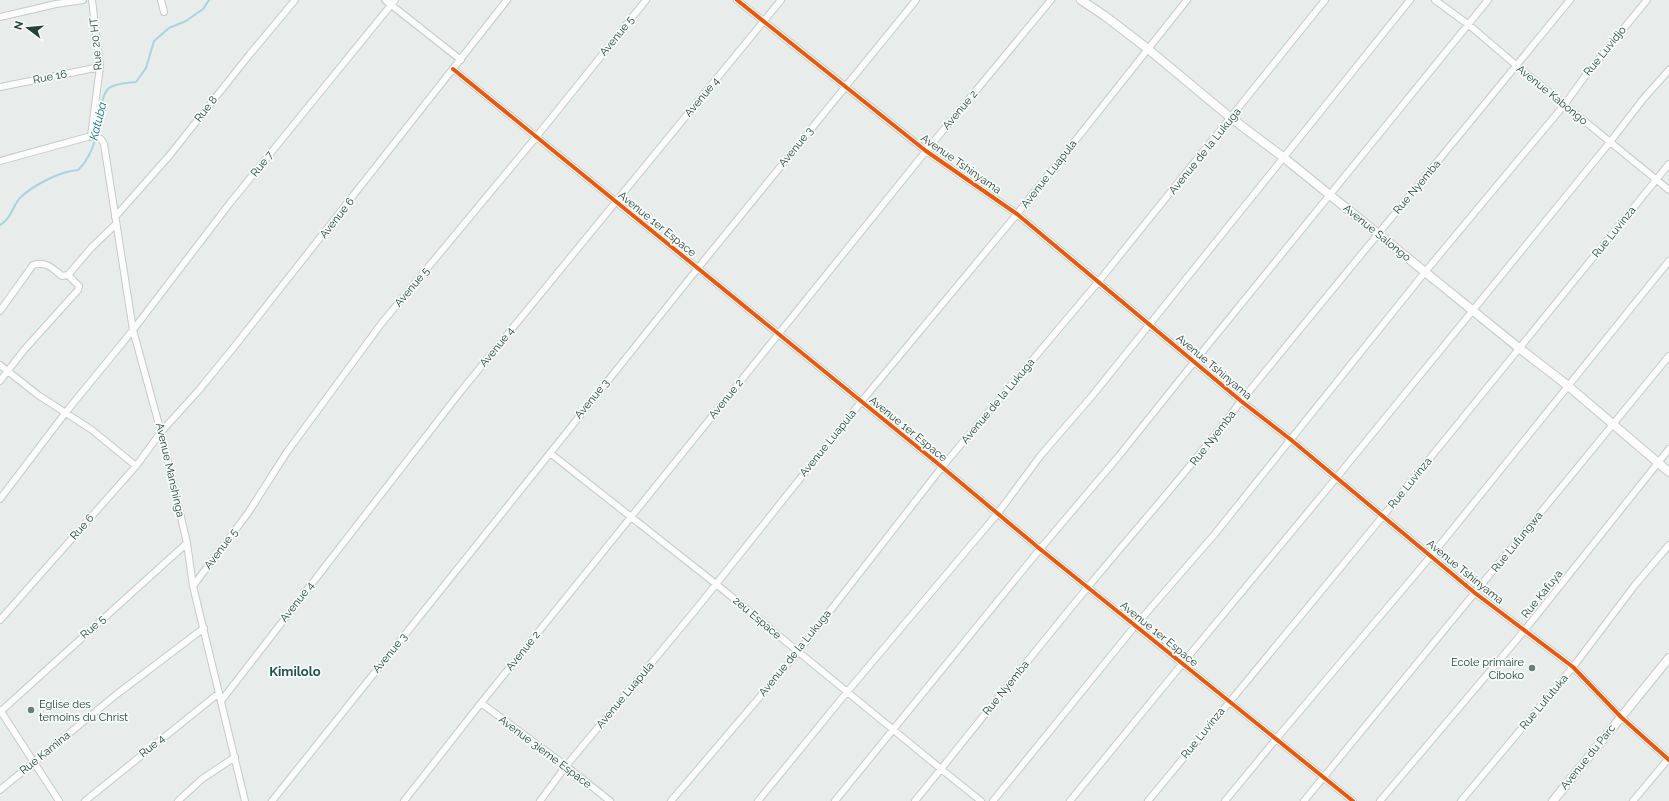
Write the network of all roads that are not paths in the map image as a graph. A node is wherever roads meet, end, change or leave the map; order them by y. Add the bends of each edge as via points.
1 (83, 0) edge
2 (92, 0) edge
3 (161, 0) edge
4 (295, 0) edge
5 (385, 0) edge
6 (507, 0) edge
7 (646, 0) edge
8 (737, 0) edge
9 (781, 0) edge
10 (916, 0) edge
11 (1051, 0) edge
12 (1081, 0) edge
13 (1187, 0) edge
14 (1325, 0) edge
15 (1410, 0) edge
16 (1435, 0) edge
17 (1488, 0) edge
18 (1570, 0) edge
19 (1647, 0) edge
20 (393, 3) edge
21 (164, 12) dead end
22 (0, 16) edge
23 (764, 22) junction
24 (1469, 25) junction
25 (1148, 49) junction
26 (461, 60) junction
27 (1517, 66) junction
28 (100, 67) junction
29 (453, 69) junction
30 (1669, 70) edge
31 (0, 87) edge
32 (846, 87) junction
33 (1565, 104) junction
34 (1231, 118) junction
35 (91, 136) junction
36 (537, 136) junction
37 (1610, 142) junction
38 (926, 151) junction
39 (1284, 157) junction
40 (0, 161) edge
41 (1669, 164) edge
42 (1657, 180) junction
43 (1669, 190) edge
44 (1330, 196) junction
45 (615, 202) junction
46 (1017, 214) junction
47 (115, 220) junction
48 (1378, 234) junction
49 (1669, 261) edge
50 (698, 268) junction
51 (1425, 272) junction
52 (68, 275) junction
53 (1099, 281) junction
54 (1473, 310) junction
55 (0, 312) edge
56 (1148, 323) junction
57 (133, 330) junction
58 (779, 334) junction
59 (1519, 348) junction
60 (1669, 356) edge
61 (1194, 362) junction
62 (0, 365) edge
63 (7, 372) junction
64 (0, 381) edge
65 (1567, 385) junction
66 (1241, 401) junction
67 (861, 402) junction
68 (66, 412) junction
69 (1613, 425) junction
70 (161, 432) junction
71 (1290, 438) junction
72 (1669, 449) edge
73 (550, 453) junction
74 (1658, 464) junction
75 (136, 466) junction
76 (942, 467) junction
77 (1669, 472) edge
78 (1337, 478) junction
79 (0, 500) edge
80 (998, 513) junction
81 (632, 516) junction
82 (1383, 516) junction
83 (187, 543) junction
84 (1669, 545) edge
85 (1040, 549) junction
86 (1431, 556) junction
87 (716, 584) junction
88 (193, 586) junction
89 (1088, 587) junction
90 (1475, 593) junction
91 (0, 620) edge
92 (1135, 626) junction
93 (204, 628) junction
94 (1524, 631) junction
95 (798, 652) junction
96 (1669, 658) edge
97 (1182, 664) junction
98 (1572, 667) junction
99 (219, 692) junction
100 (847, 692) junction
101 (221, 701) junction
102 (1228, 702) junction
103 (481, 703) junction
104 (0, 711) edge
105 (1621, 717) junction
106 (893, 730) junction
107 (1276, 739) junction
108 (235, 757) junction
109 (1669, 759) edge
110 (34, 763) junction
111 (566, 766) junction
112 (941, 769) junction
113 (1323, 778) junction
114 (0, 790) edge
115 (59, 801) edge
116 (85, 801) edge
117 (178, 801) edge
118 (245, 801) edge
119 (272, 801) edge
120 (404, 801) edge
121 (540, 801) edge
122 (610, 801) edge
123 (671, 801) edge
124 (758, 801) edge
125 (835, 801) edge
126 (915, 801) edge
127 (981, 801) edge
128 (993, 801) edge
129 (1070, 801) edge
130 (1148, 801) edge
131 (1225, 801) edge
132 (1304, 801) edge
133 (1353, 801) edge
134 (1380, 801) edge
135 (1461, 801) edge
136 (1553, 801) edge
137 (1633, 801) edge

1 - 22 street
2 - 28 street, Rue 20 HT
3 - 21 street
4 - 47 street, Rue 8
5 - 20 street
6 - 26 street, Avenue 6
7 - 36 street, Avenue 5
8 - 23 street, Avenue Tshinyama
9 - 23 street, Avenue 4
10 - 32 street, Avenue 3
11 - 38 street, Avenue 2
12 - 25 street, Avenue Salongo
13 - 25 street, Avenue Luapula
14 - 34 street, Avenue de la Lukuga
15 - 39 street
16 - 24 street, Avenue Kabongo
17 - 24 street
18 - 27 street, Rue Nyemba
19 - 33 street, Rue Luvidjo
20 - 26 street
20 - 57 street, Rue 7 via 230,203
23 - 32 street, Avenue Tshinyama
23 - 45 street, Avenue 4
24 - 27 street, Avenue Kabongo
24 - 44 street
25 - 34 street, Avenue Salongo
25 - 46 street, Avenue Luapula
26 - 29 street, Avenue 6
27 - 33 street, Avenue Kabongo
27 - 48 street, Rue Nyemba
28 - 31 street, Rue 16
28 - 35 street, Rue 20 HT
29 - 36 street, Avenue 1er Espace
29 - 70 street, Avenue 6 via 239,341
30 - 37 street
32 - 38 street, Avenue Tshinyama
32 - 50 street, Avenue 3
33 - 37 street, Avenue Kabongo
33 - 51 street, Rue Luvidjo
34 - 39 street, Avenue Salongo
34 - 53 street, Avenue de la Lukuga
35 - 40 street
35 - 47 street, Avenue Manshinga via 101,139 104,144
36 - 45 street, Avenue 1er Espace
36 - 88 street, Avenue 5 via 381,324 287,452 248,513
37 - 42 street, Avenue Kabongo
37 - 54 street
38 - 46 street, Avenue Tshinyama
38 - 58 street, Avenue 2
39 - 44 street, Avenue Salongo
39 - 56 street
41 - 42 street, Rue Luvinza
42 - 43 street, Avenue Kabongo
42 - 59 street, Rue Luvinza
44 - 48 street, Avenue Salongo
44 - 61 street
45 - 50 street, Avenue 1er Espace
45 - 101 street, Avenue 4 via 461,391
46 - 53 street, Avenue Tshinyama
46 - 67 street, Avenue Luapula
47 - 52 street, Rue 8
47 - 57 street, Avenue Manshinga
48 - 51 street, Avenue Salongo
48 - 66 street, Rue Nyemba
49 - 65 street
50 - 58 street, Avenue 1er Espace
50 - 73 street, Avenue 3
51 - 54 street, Avenue Salongo
51 - 71 street, Rue Luvidjo
52 - 55 street via 62,276 47,264 33,265
52 - 63 street via 79,286 78,290
53 - 56 street, Avenue Tshinyama
53 - 76 street, Avenue de la Lukuga
54 - 59 street, Avenue Salongo
54 - 78 street
56 - 61 street, Avenue Tshinyama
56 - 80 street via 1092,396 1041,455
57 - 68 street, Rue 7
57 - 70 street, Avenue Manshinga
58 - 67 street, Avenue 1er Espace
58 - 81 street, Avenue 2
59 - 65 street, Avenue Salongo
59 - 82 street, Rue Luvinza
60 - 69 street, Rue Lufungwa
61 - 66 street, Avenue Tshinyama
61 - 85 street
62 - 63 street
63 - 64 street
63 - 68 street
65 - 69 street, Avenue Salongo
65 - 86 street
66 - 71 street, Avenue Tshinyama
66 - 89 street, Rue Nyemba via 1168,495
67 - 76 street, Avenue 1er Espace
67 - 87 street, Avenue Luapula
68 - 75 street
68 - 79 street, Rue 7
69 - 74 street, Avenue Salongo
69 - 90 street, Rue Lufungwa
70 - 75 street, Rue 6
70 - 83 street, Avenue Manshinga
71 - 78 street, Avenue Tshinyama
71 - 92 street, Rue Luvidjo via 1214,535
72 - 74 street, Rue Kafuya
73 - 81 street, 2eu Espace
73 - 119 street, Avenue 3
74 - 77 street, Avenue Salongo
74 - 94 street, Rue Kafuya
75 - 91 street, Rue 6
76 - 80 street, Avenue 1er Espace
76 - 95 street, Avenue de la Lukuga
78 - 82 street, Avenue Tshinyama
78 - 97 street
80 - 85 street, Avenue 1er Espace
80 - 100 street
81 - 87 street, 2eu Espace
81 - 103 street, Avenue 2
82 - 86 street, Avenue Tshinyama
82 - 102 street, Rue Luvinza
83 - 88 street, Avenue Manshinga
83 - 104 street, Rue 5
84 - 98 street, Rue Lufutuka
85 - 89 street, Avenue 1er Espace
85 - 106 street
86 - 90 street, Avenue Tshinyama
86 - 107 street
87 - 95 street, 2eu Espace
87 - 111 street, Avenue Luapula
88 - 93 street, Avenue Manshinga
89 - 92 street, Avenue 1er Espace
89 - 112 street, Rue Nyemba
90 - 94 street, Avenue Tshinyama
90 - 113 street, Rue Lufungwa
92 - 97 street, Avenue 1er Espace
92 - 128 street, Rue Luvidjo
93 - 99 street, Avenue Manshinga
93 - 110 street, Rue Kamina via 117,694
94 - 98 street, Avenue Tshinyama
94 - 134 street, Rue Kafuya
95 - 100 street, 2eu Espace
95 - 123 street, Avenue de la Lukuga
96 - 105 street, Avenue du Parc
97 - 102 street, Avenue 1er Espace
97 - 129 street
98 - 105 street, Avenue Tshinyama
98 - 135 street, Rue Lufutuka
99 - 101 street, Avenue Manshinga
99 - 116 street, Rue 4
100 - 106 street, 2eu Espace
100 - 124 street
101 - 108 street, Avenue Manshinga
102 - 107 street, Avenue 1er Espace
102 - 130 street, Rue Luvinza
103 - 111 street, Avenue 3ieme Espace
103 - 120 street, Avenue 2
104 - 110 street
105 - 109 street, Avenue Tshinyama
105 - 136 street, Avenue du Parc
106 - 112 street, 2eu Espace
106 - 125 street
107 - 113 street, Avenue 1er Espace
107 - 131 street
108 - 117 street via 202,779
108 - 118 street, Avenue Manshinga
109 - 137 street
110 - 114 street, Rue Kamina
110 - 115 street
111 - 121 street, Avenue Luapula
111 - 122 street, Avenue 3ieme Espace
112 - 126 street, Rue Nyemba
112 - 127 street, 2eu Espace
113 - 132 street, Rue Lufungwa
113 - 133 street, Avenue 1er Espace

